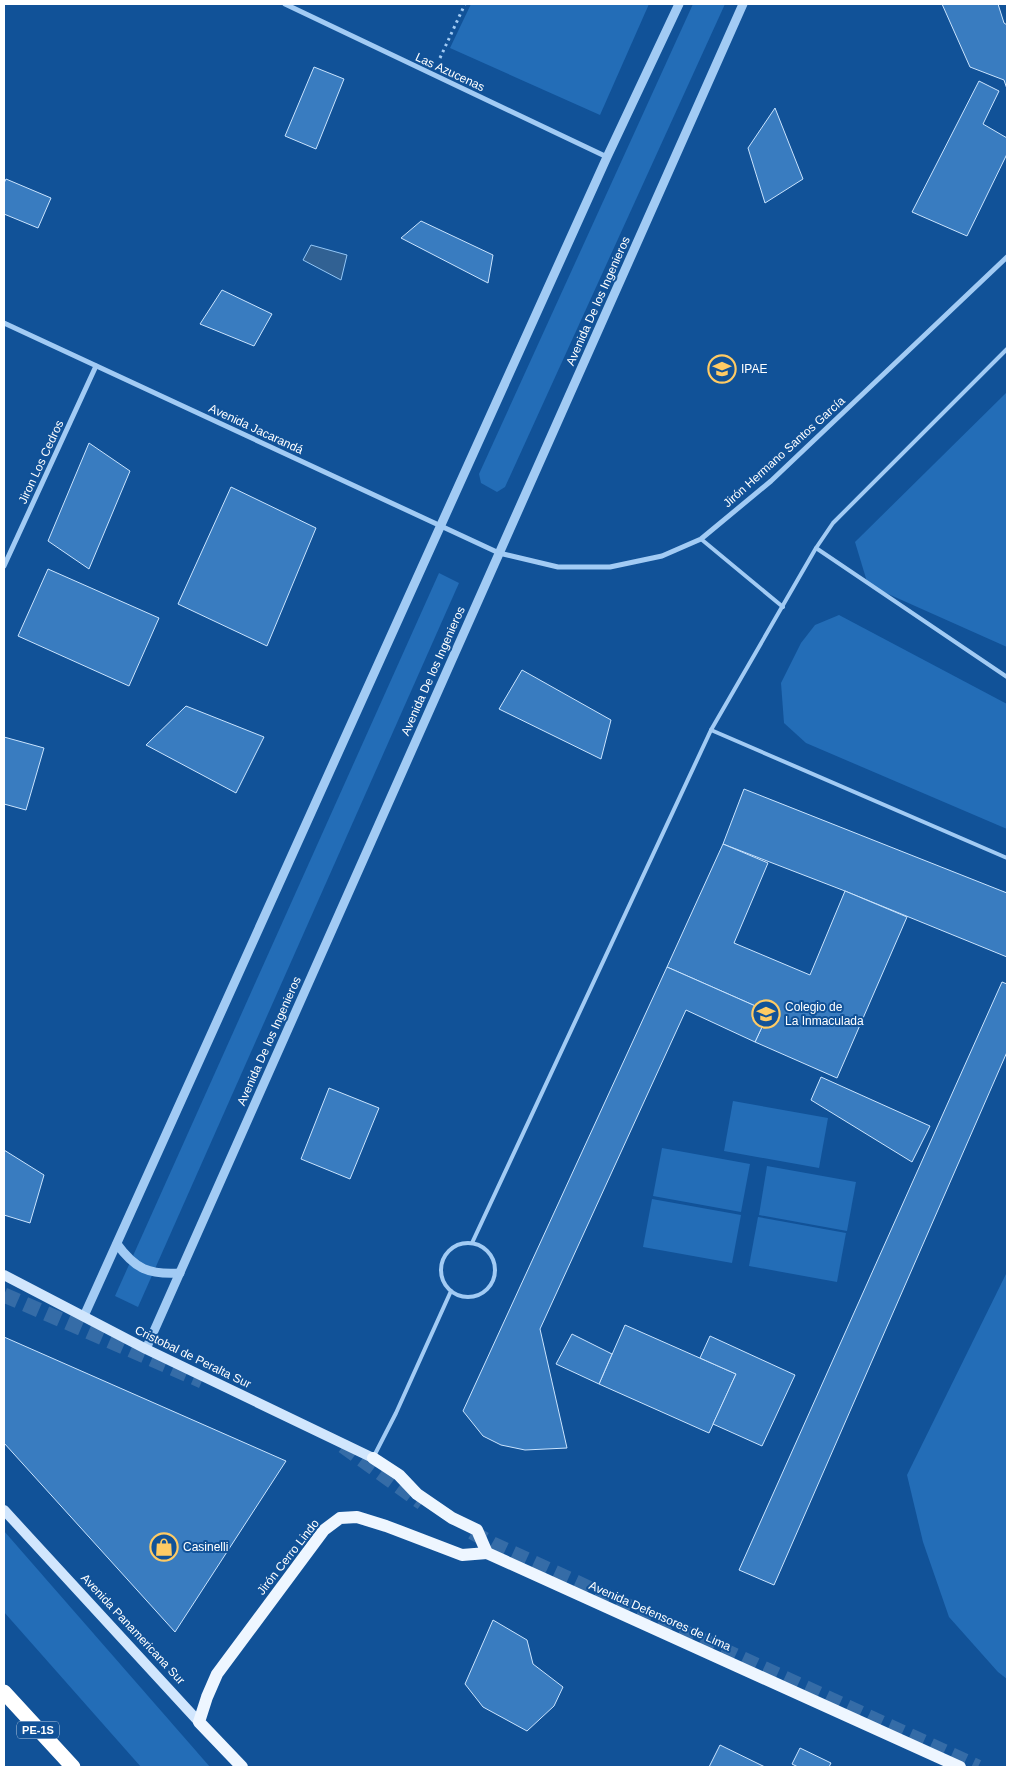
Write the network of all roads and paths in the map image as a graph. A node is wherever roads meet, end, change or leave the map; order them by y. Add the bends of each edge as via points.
1 (285, 4) edge
2 (465, 4) edge
3 (679, 4) edge
4 (743, 4) edge
5 (432, 75) junction
6 (607, 157) junction
7 (1007, 257) edge
8 (4, 323) edge
9 (1007, 349) edge
10 (96, 366) junction
11 (440, 526) junction
12 (701, 539) junction
13 (816, 548) junction
14 (499, 553) junction
15 (4, 566) edge
16 (782, 607) junction
17 (1007, 677) edge
18 (711, 730) junction
19 (1007, 858) edge
20 (472, 1243) junction
21 (117, 1244) junction
22 (180, 1273) junction
23 (4, 1275) edge
24 (451, 1291) junction
25 (84, 1316) junction
26 (146, 1349) junction
27 (373, 1458) junction
28 (4, 1510) edge
29 (487, 1553) junction
30 (4, 1692) edge
31 (199, 1722) junction
32 (73, 1767) edge
33 (242, 1767) edge
34 (960, 1767) edge

1 - 5 street, Las Azucenas
2 - 5 path
3 - 6 street
4 - 14 street, Avenida De los Ingenieros
5 - 6 street, Las Azucenas
6 - 11 street
7 - 12 street, Jirón Hermano Santos García via 771,481
8 - 10 street, Avenida Jacarandá
9 - 13 lane via 833,523
10 - 11 street, Avenida Jacarandá
10 - 15 street, Jiron Los Cedros
11 - 14 street, Avenida Jacarandá
11 - 21 street
12 - 14 street, Jirón Hermano Santos García via 662,556 610,567 558,566
12 - 16 lane
13 - 16 lane
13 - 17 lane
14 - 22 street, Avenida De los Ingenieros
16 - 18 lane
18 - 19 lane
18 - 20 lane
20 - 24 lane via 458,1244 447,1253 442,1266 443,1279
20 - 24 lane via 484,1247 492,1256 493,1280 474,1296 462,1296
21 - 22 street via 128,1258 144,1269 164,1274
21 - 25 street
22 - 26 street, Avenida De los Ingenieros
23 - 25 main road, Cristobal de Peralta Sur
24 - 27 lane
25 - 26 main road, Cristobal de Peralta Sur
26 - 27 main road, Cristobal de Peralta Sur
27 - 29 main road via 399,1475 416,1494 477,1530
28 - 31 main road, Avenida Panamericana Sur
29 - 31 main road, Jirón Cerro Lindo via 462,1555 357,1517 340,1518 324,1530 217,1674
29 - 34 main road, Avenida Defensores de Lima
30 - 32 highway, PE-1S
31 - 33 main road, Avenida Panamericana Sur

